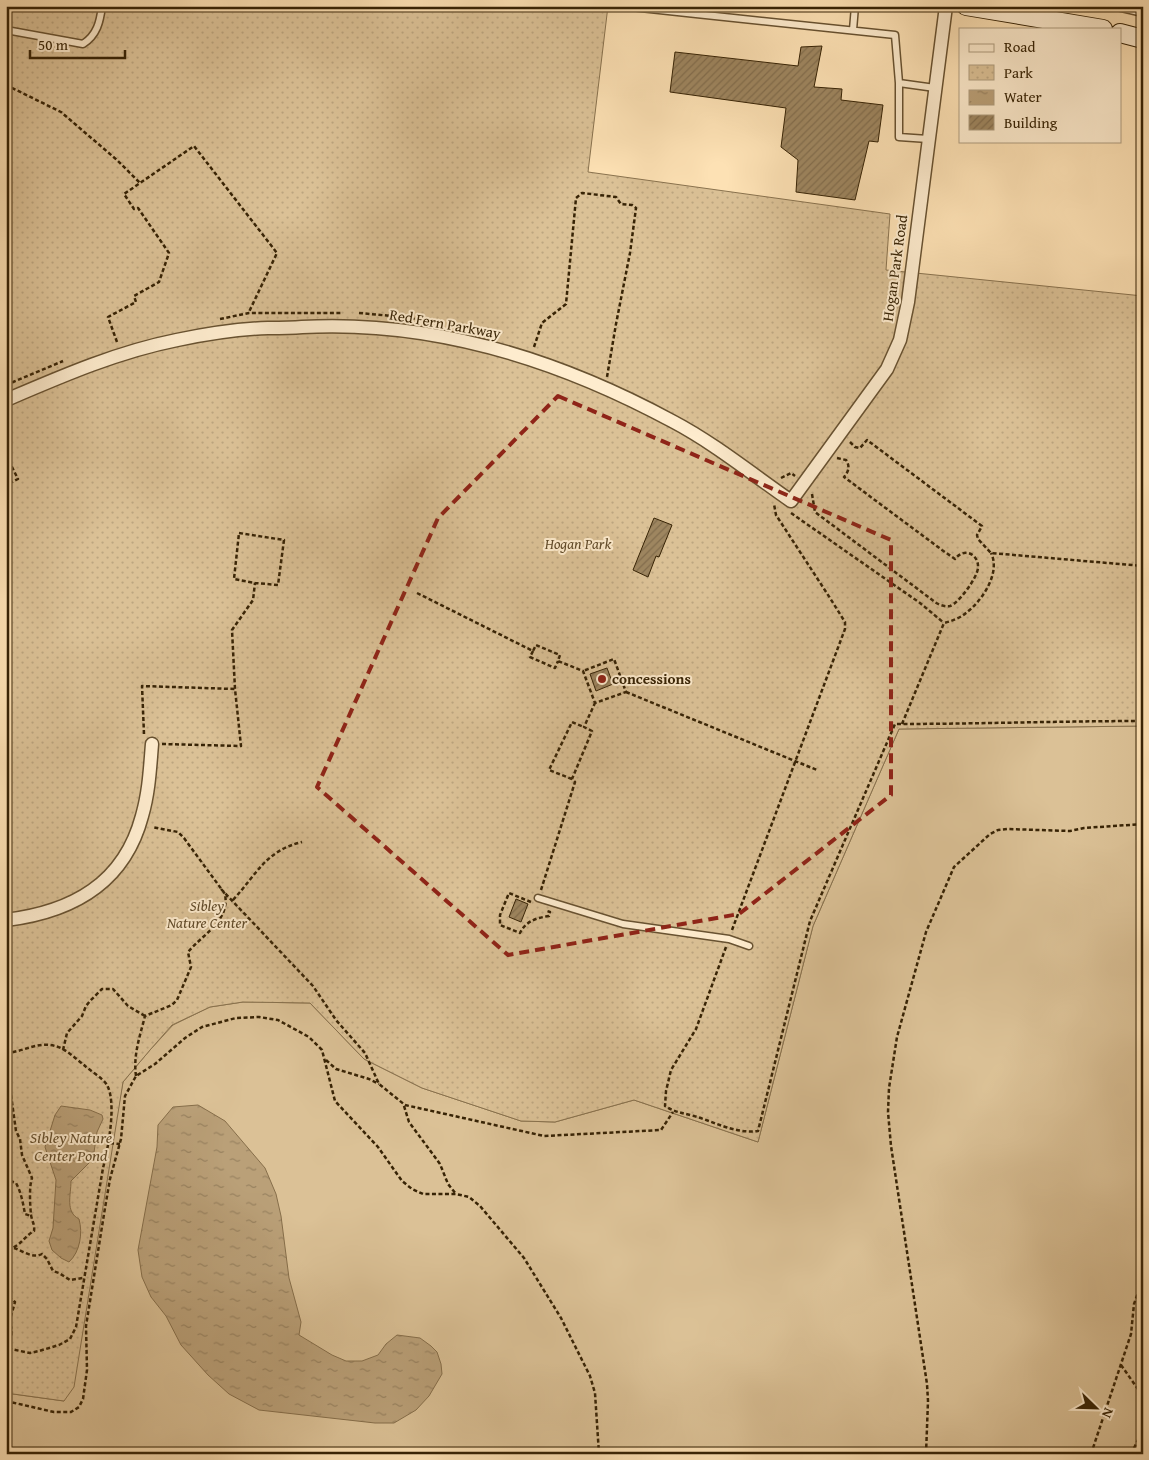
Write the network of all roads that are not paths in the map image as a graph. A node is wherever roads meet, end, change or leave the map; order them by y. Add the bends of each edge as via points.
1 (102, 6) edge
2 (622, 6) edge
3 (697, 6) edge
4 (855, 6) edge
5 (946, 6) edge
6 (966, 6) edge
7 (1113, 6) edge
8 (1143, 13) edge
9 (696, 14) junction
10 (1097, 28) edge
11 (6, 30) edge
12 (853, 30) junction
13 (1122, 34) edge
14 (1143, 39) edge
15 (899, 83) junction
16 (935, 88) junction
17 (928, 139) junction
18 (6, 400) edge
19 (786, 505) joint
20 (152, 741) road end
21 (537, 901) road end
22 (6, 920) edge
23 (749, 946) dead end

1 - 11 lane via 99,24 90,40 83,44
2 - 9 lane
3 - 9 lane
4 - 12 lane
5 - 16 street, Hogan Park Road
6 - 10 main road
7 - 8 lane
9 - 12 lane
12 - 15 lane via 895,35
13 - 14 main road
15 - 16 lane
15 - 17 lane via 899,137
16 - 17 street, Hogan Park Road
17 - 19 street, Hogan Park Road via 908,302 900,340 887,369
18 - 19 street, Red Fern Parkway via 78,369 177,340 268,328 342,325 407,330 507,352 559,368 604,388 699,436
20 - 22 street via 142,816 127,852 112,872 95,889 65,906
21 - 23 lane via 623,924 729,939

